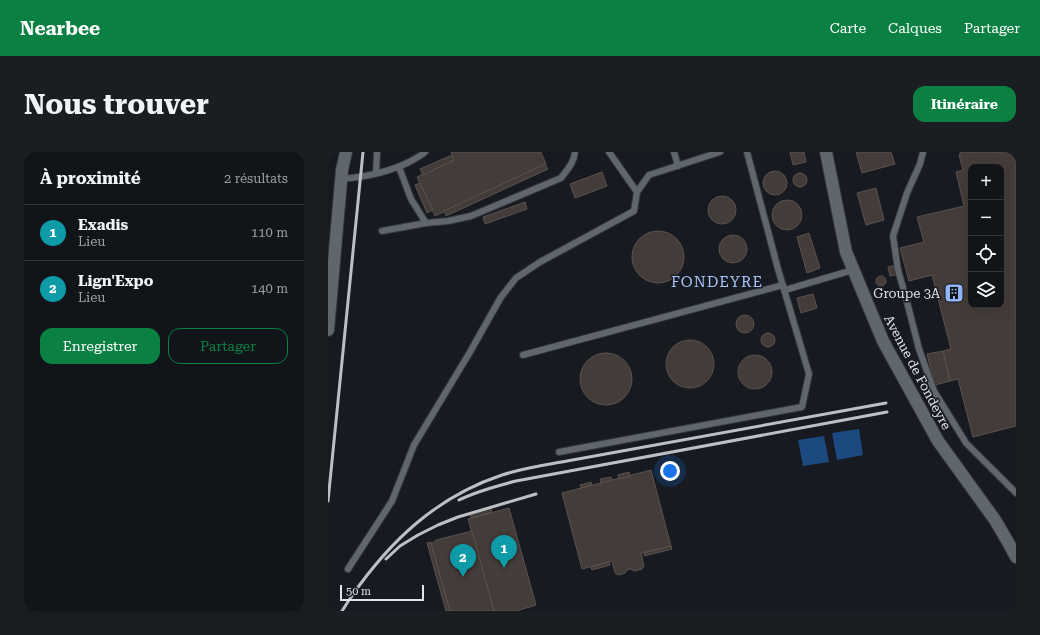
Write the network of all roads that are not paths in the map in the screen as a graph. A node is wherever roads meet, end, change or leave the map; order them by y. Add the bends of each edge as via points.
1 (339, 152) edge
2 (346, 152) edge
3 (377, 152) edge
4 (425, 152) edge
5 (575, 152) edge
6 (609, 152) edge
7 (674, 152) edge
8 (720, 152) edge
9 (747, 152) edge
10 (826, 152) edge
11 (923, 152) edge
12 (678, 166) junction
13 (399, 167) junction
14 (376, 173) junction
15 (342, 174) junction
16 (637, 192) junction
17 (426, 223) junction
18 (382, 231) dead end
19 (853, 270) junction
20 (784, 287) junction
21 (328, 330) edge
22 (523, 356) dead end
23 (559, 452) dead end
24 (1016, 493) edge
25 (1012, 544) edge
26 (1016, 557) edge
27 (348, 569) dead end

1 - 15 street
2 - 15 street
3 - 14 lane
4 - 13 lane
5 - 17 lane via 569,168 561,178 471,216
6 - 16 lane
7 - 12 lane
8 - 12 lane
9 - 20 lane
10 - 19 street, Avenue de Fondeyre via 846,252
11 - 24 lane via 893,236 898,270 919,349 934,391 966,443
12 - 16 lane via 649,175
13 - 14 lane
13 - 17 lane via 411,199
14 - 15 lane via 361,177
15 - 21 street
16 - 27 lane via 634,211 540,262 516,278 501,297 414,445 392,501
17 - 18 lane
19 - 20 lane
19 - 25 street, Avenue de Fondeyre via 883,341 938,441
20 - 22 lane
20 - 23 lane via 809,374 802,407
25 - 26 street, Avenue de Fondeyre

